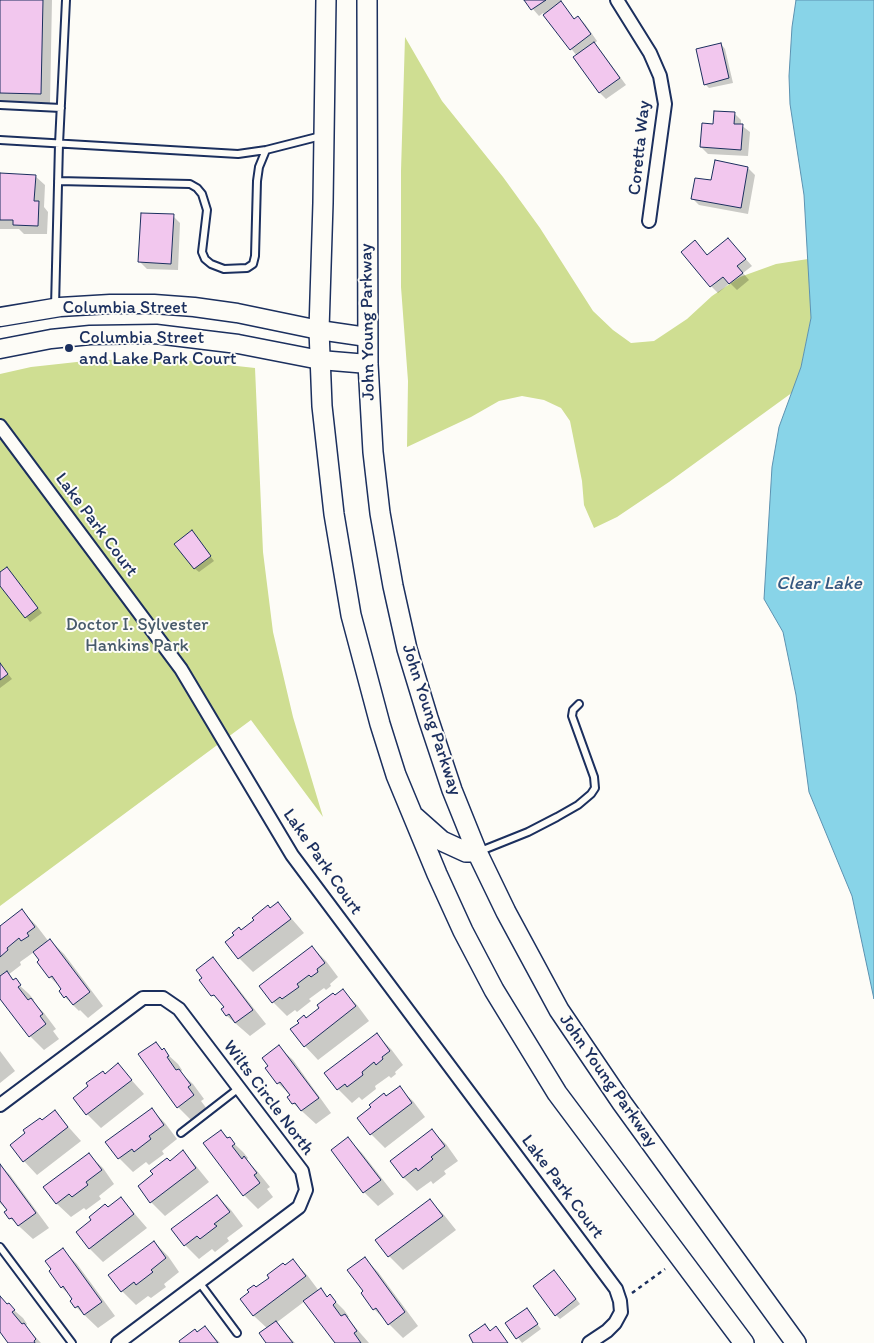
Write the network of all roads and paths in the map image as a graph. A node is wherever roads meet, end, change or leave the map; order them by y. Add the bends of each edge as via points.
1 (66, 0) edge
2 (326, 0) edge
3 (367, 0) edge
4 (616, 0) edge
5 (0, 105) edge
6 (61, 108) junction
7 (324, 135) junction
8 (0, 140) edge
9 (59, 144) junction
10 (266, 150) junction
11 (58, 181) junction
12 (648, 221) dead end
13 (55, 308) junction
14 (0, 317) edge
15 (319, 330) junction
16 (367, 337) junction
17 (0, 349) edge
18 (320, 360) junction
19 (368, 364) junction
20 (0, 426) edge
21 (579, 704) dead end
22 (412, 815) junction
23 (477, 852) junction
24 (240, 1088) junction
25 (0, 1106) edge
26 (181, 1133) dead end
27 (0, 1246) edge
28 (665, 1269) dead end
29 (199, 1282) junction
30 (620, 1306) junction
31 (237, 1333) dead end
32 (72, 1343) edge
33 (118, 1343) edge
34 (589, 1343) edge
35 (744, 1343) edge
36 (796, 1343) edge

1 - 6 lane
2 - 7 main road
3 - 16 main road, John Young Parkway
4 - 12 street, Coretta Way via 650,53 660,76 665,104
5 - 6 lane
6 - 9 lane
7 - 10 lane
7 - 15 main road
8 - 9 lane
9 - 10 lane via 238,154
9 - 11 lane
10 - 11 lane via 257,181 253,264 247,268 224,269 205,259 202,252 207,210 202,194 190,184
11 - 13 lane
13 - 14 street, Columbia Street
13 - 15 street, Columbia Street via 110,304 194,307
15 - 16 street, Columbia Street
15 - 18 main road
16 - 19 main road, John Young Parkway
17 - 18 street, Columbia Street via 90,335 156,334 238,344
18 - 19 street, Columbia Street
18 - 22 main road via 334,514 352,615 380,724
19 - 23 main road, John Young Parkway via 372,452 393,586 428,718
20 - 30 street, Lake Park Court via 181,669 292,854 616,1289
21 - 23 lane via 572,716 594,777 595,788 591,794 578,805 528,832
22 - 23 main road via 442,841 466,852
22 - 35 main road via 463,931 522,1038 586,1132
23 - 36 main road, John Young Parkway via 559,1010
24 - 25 street, Wilts Circle North via 179,1009 162,998 143,998
24 - 26 lane
24 - 29 street, Wilts Circle North via 302,1171 306,1190 299,1207
27 - 32 lane
28 - 30 path
29 - 31 lane
29 - 33 street, Wilts Circle North
30 - 34 street via 611,1327

